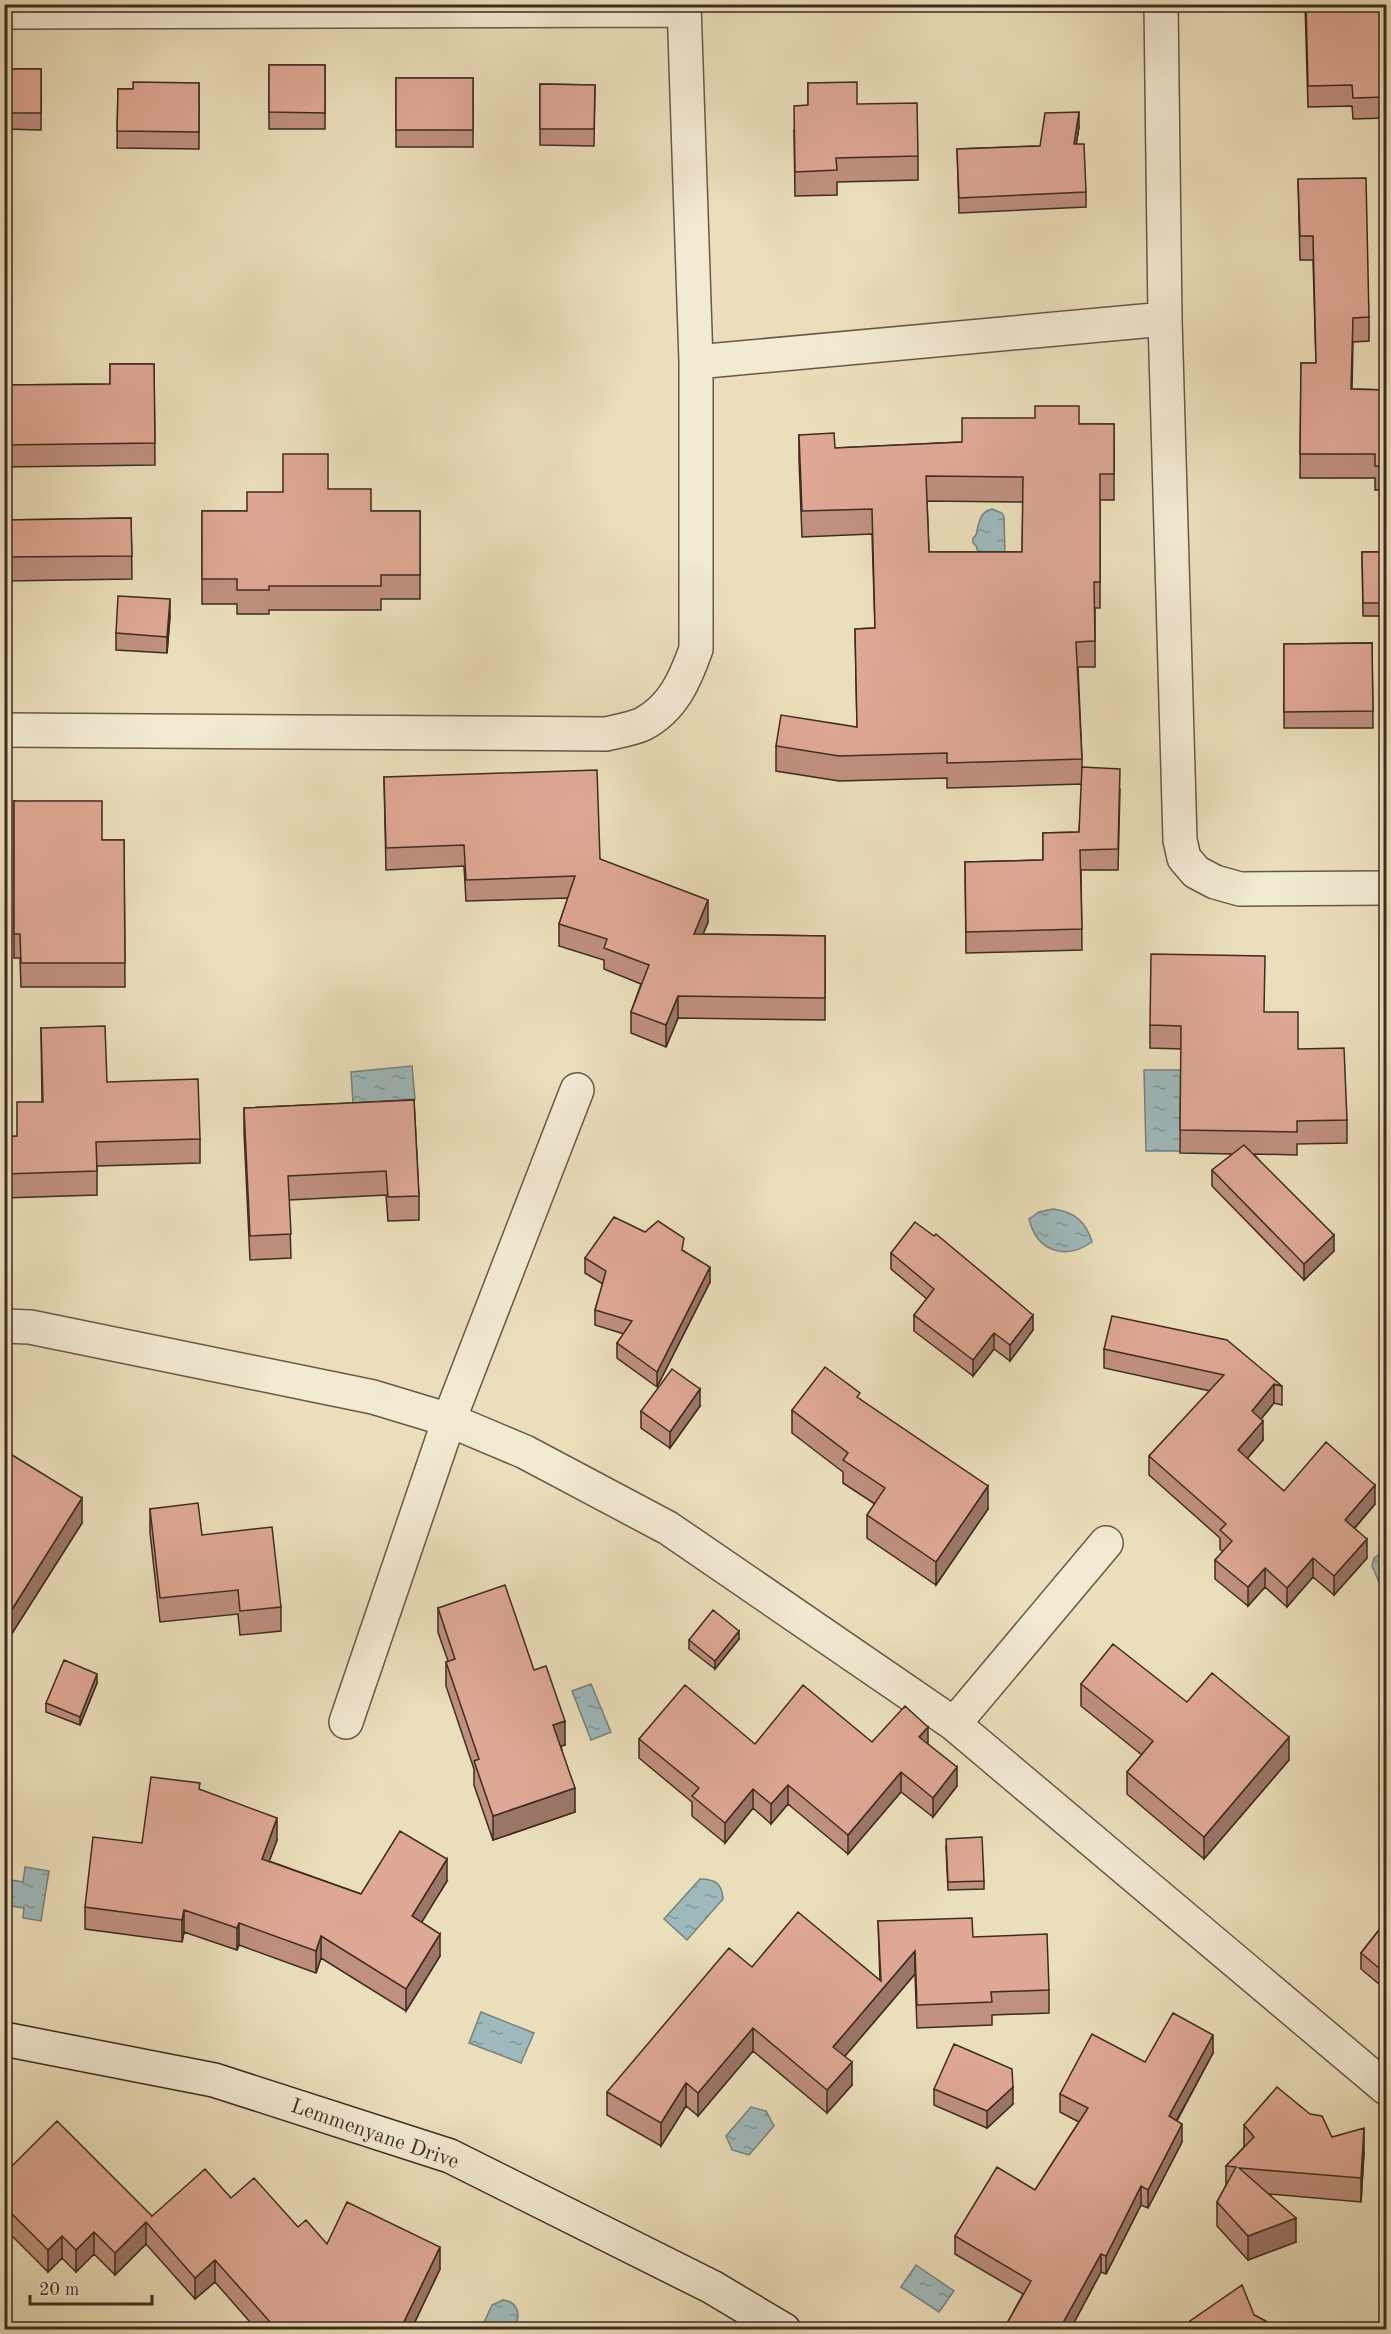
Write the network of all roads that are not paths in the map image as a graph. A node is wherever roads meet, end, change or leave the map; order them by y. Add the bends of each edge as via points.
1 (1161, 4) edge
2 (684, 7) edge
3 (282, 9) edge
4 (4, 12) edge
5 (1166, 319) junction
6 (696, 362) junction
7 (4, 730) edge
8 (1386, 888) edge
9 (577, 1090) dead end
10 (4, 1326) edge
11 (448, 1420) junction
12 (1106, 1543) dead end
13 (346, 1722) dead end
14 (954, 1724) junction
15 (4, 2039) edge
16 (1386, 2088) edge
17 (784, 2330) edge

1 - 5 street
2 - 3 street
2 - 6 street
3 - 4 street
5 - 6 street
5 - 8 street via 1180,840 1184,858 1196,872 1240,888
6 - 7 street via 696,649 684,682 665,709 641,725 606,734
9 - 11 street
10 - 11 street via 30,1327 373,1396
11 - 13 street
11 - 14 street via 525,1452 668,1528
12 - 14 street
14 - 16 street
15 - 17 street, Lemmenyane Drive via 214,2080 450,2156 711,2287

